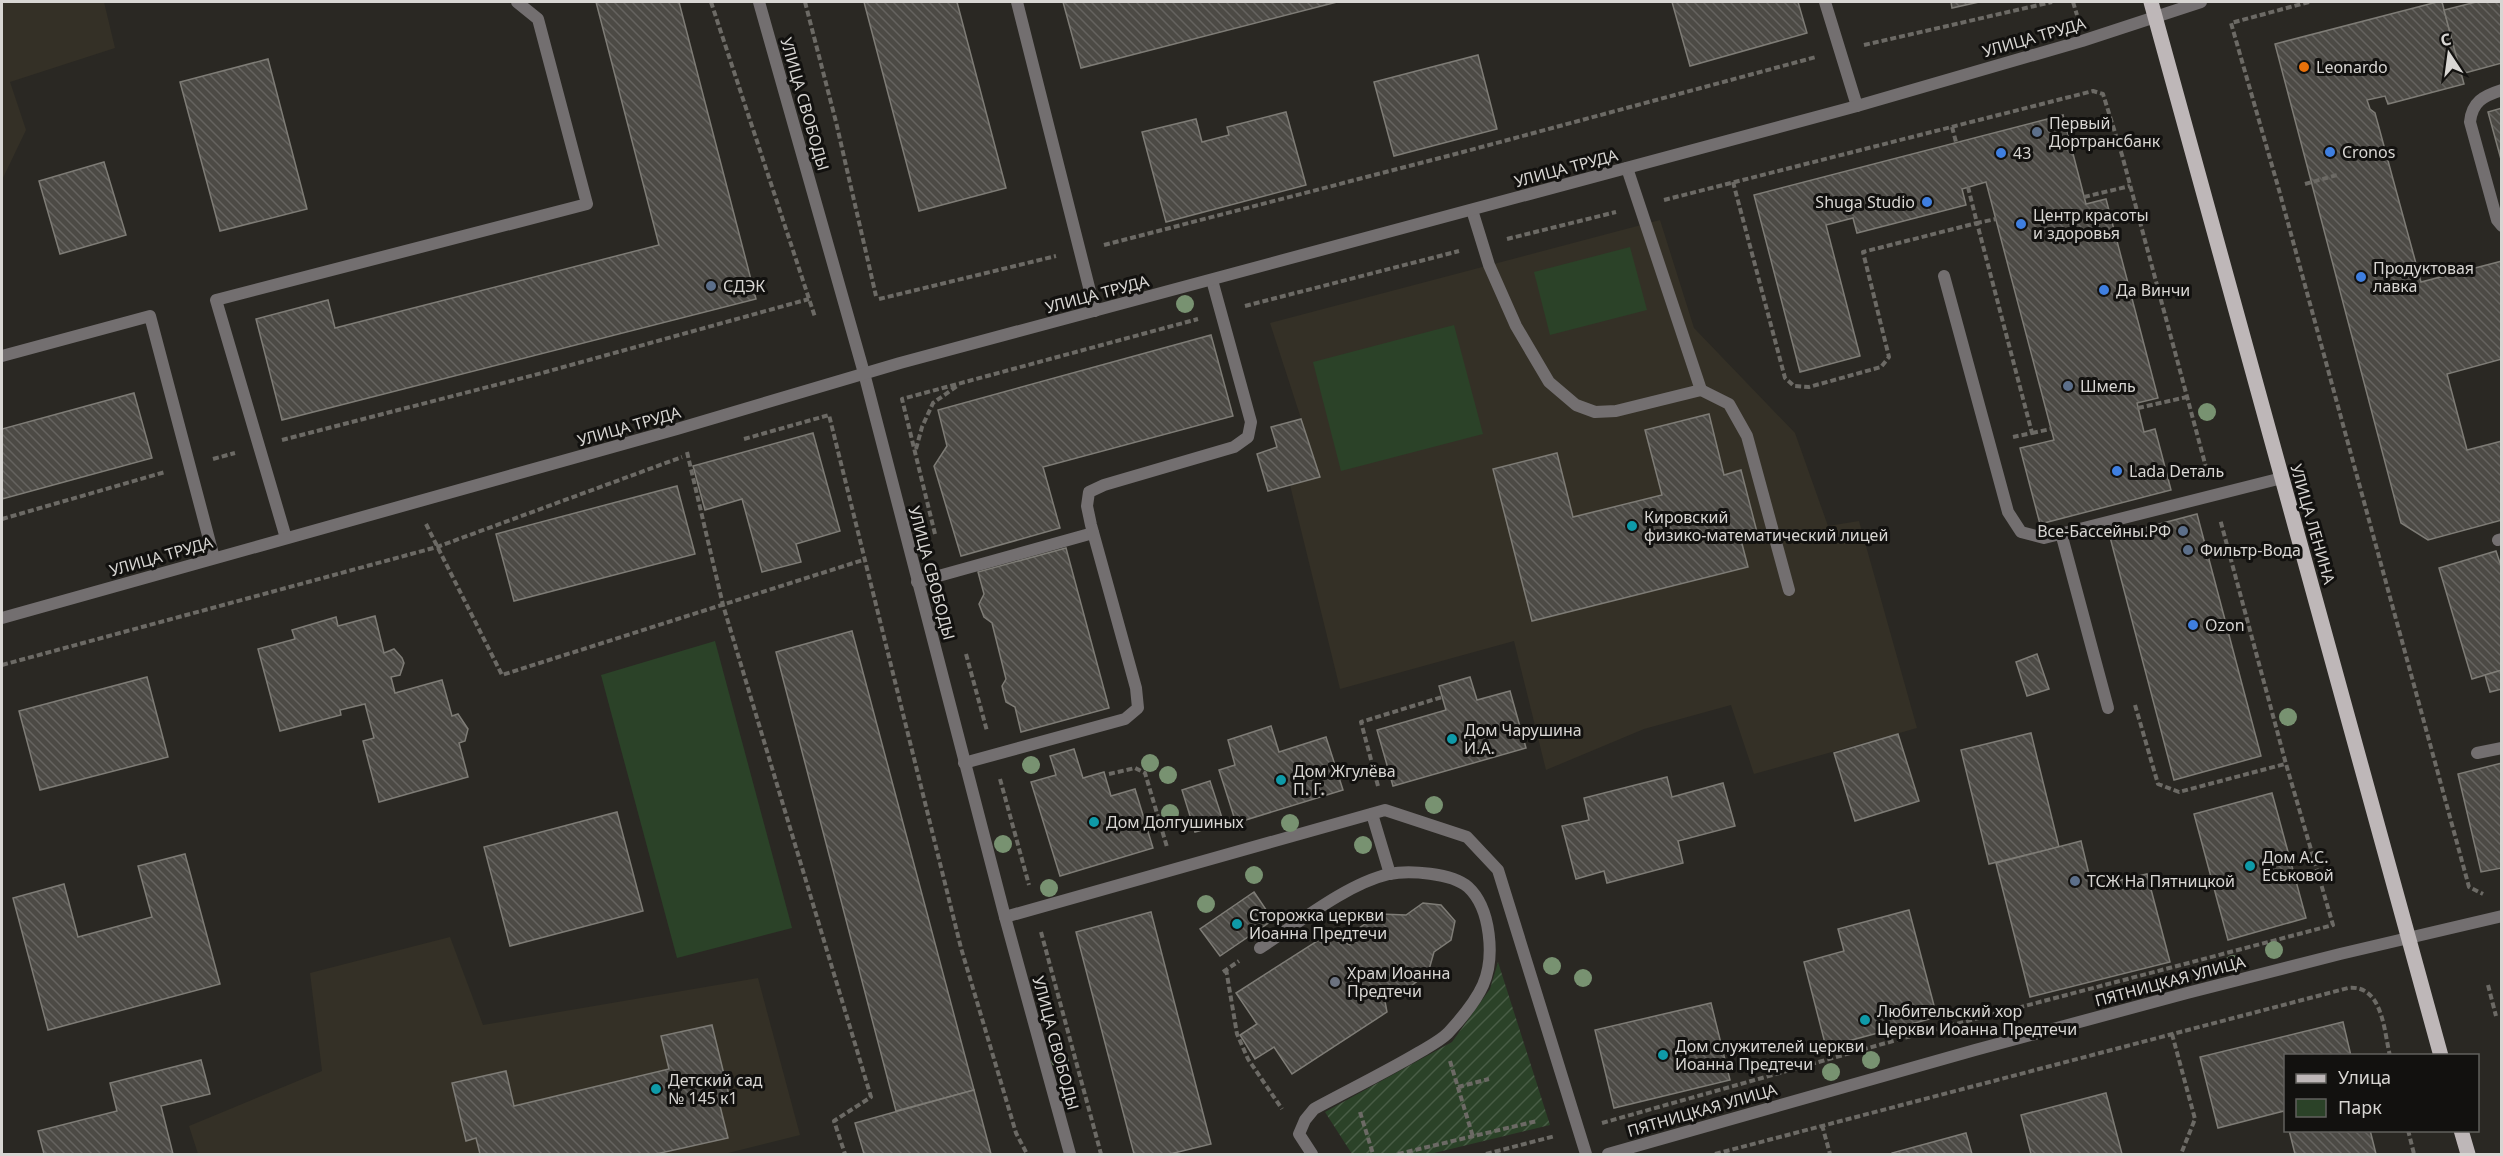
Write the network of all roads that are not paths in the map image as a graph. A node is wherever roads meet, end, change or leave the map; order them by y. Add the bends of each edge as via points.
1 (517, 2) edge
2 (759, 2) edge
3 (1017, 2) edge
4 (1825, 2) edge
5 (2151, 2) edge
6 (2201, 2) edge
7 (2155, 17) junction
8 (2502, 90) edge
9 (1857, 106) junction
10 (1627, 168) junction
11 (1472, 210) junction
12 (2502, 226) edge
13 (1944, 276) dead end
14 (1212, 280) junction
15 (1095, 311) junction
16 (2, 356) edge
17 (864, 373) junction
18 (1701, 390) junction
19 (2282, 478) junction
20 (1093, 533) junction
21 (2061, 533) junction
22 (286, 538) junction
23 (214, 558) junction
24 (917, 582) junction
25 (1789, 590) dead end
26 (2, 618) edge
27 (2108, 708) dead end
28 (2502, 748) edge
29 (2477, 753) dead end
30 (964, 763) junction
31 (1372, 814) junction
32 (1390, 874) junction
33 (2502, 916) edge
34 (1005, 917) junction
35 (2410, 938) junction
36 (1260, 948) dead end
37 (2440, 1054) edge
38 (2461, 1132) edge
39 (1070, 1155) edge
40 (1312, 1155) edge
41 (1586, 1155) edge
42 (1608, 1155) edge
43 (2468, 1155) edge

1 - 22 street via 538,19 587,204 216,300
2 - 17 street, УЛИЦА СВОБОДЫ
3 - 15 street
4 - 9 street
5 - 7 main road, УЛИЦА ЛЕНИНА
6 - 7 street, УЛИЦА ТРУДА
7 - 9 street, УЛИЦА ТРУДА
7 - 19 main road, УЛИЦА ЛЕНИНА
8 - 12 street via 2484,96 2472,108 2470,122 2497,220
9 - 10 street, УЛИЦА ТРУДА
10 - 11 street, УЛИЦА ТРУДА
10 - 18 street
11 - 14 street, УЛИЦА ТРУДА
11 - 18 street via 1481,246 1516,326 1549,382 1576,405 1595,412 1616,411
13 - 21 street via 2008,512 2021,532 2044,538
14 - 15 street, УЛИЦА ТРУДА
14 - 20 street via 1251,422 1248,437 1234,447 1089,492 1087,507
15 - 17 street, УЛИЦА ТРУДА
16 - 23 street via 150,316
17 - 22 street, УЛИЦА ТРУДА
17 - 24 street, УЛИЦА СВОБОДЫ
18 - 25 street via 1729,404 1747,436
19 - 21 street
19 - 35 main road, УЛИЦА ЛЕНИНА
20 - 24 street
20 - 30 street via 1136,688 1138,708 1125,719
21 - 27 street
22 - 23 street, УЛИЦА ТРУДА
23 - 26 street, УЛИЦА ТРУДА
24 - 30 street, УЛИЦА СВОБОДЫ
28 - 29 street
30 - 34 street, УЛИЦА СВОБОДЫ
31 - 32 street
31 - 34 street
31 - 41 street via 1385,810 1467,837 1498,870
32 - 36 street via 1357,886
32 - 40 street via 1444,876 1468,886 1487,924 1491,952 1484,984 1472,1005 1443,1037 1314,1109 1299,1134
33 - 35 street, ПЯТНИЦКАЯ УЛИЦА
34 - 39 street, УЛИЦА СВОБОДЫ
35 - 37 main road, УЛИЦА ЛЕНИНА
35 - 42 street, ПЯТНИЦКАЯ УЛИЦА via 1975,1050
38 - 43 main road

